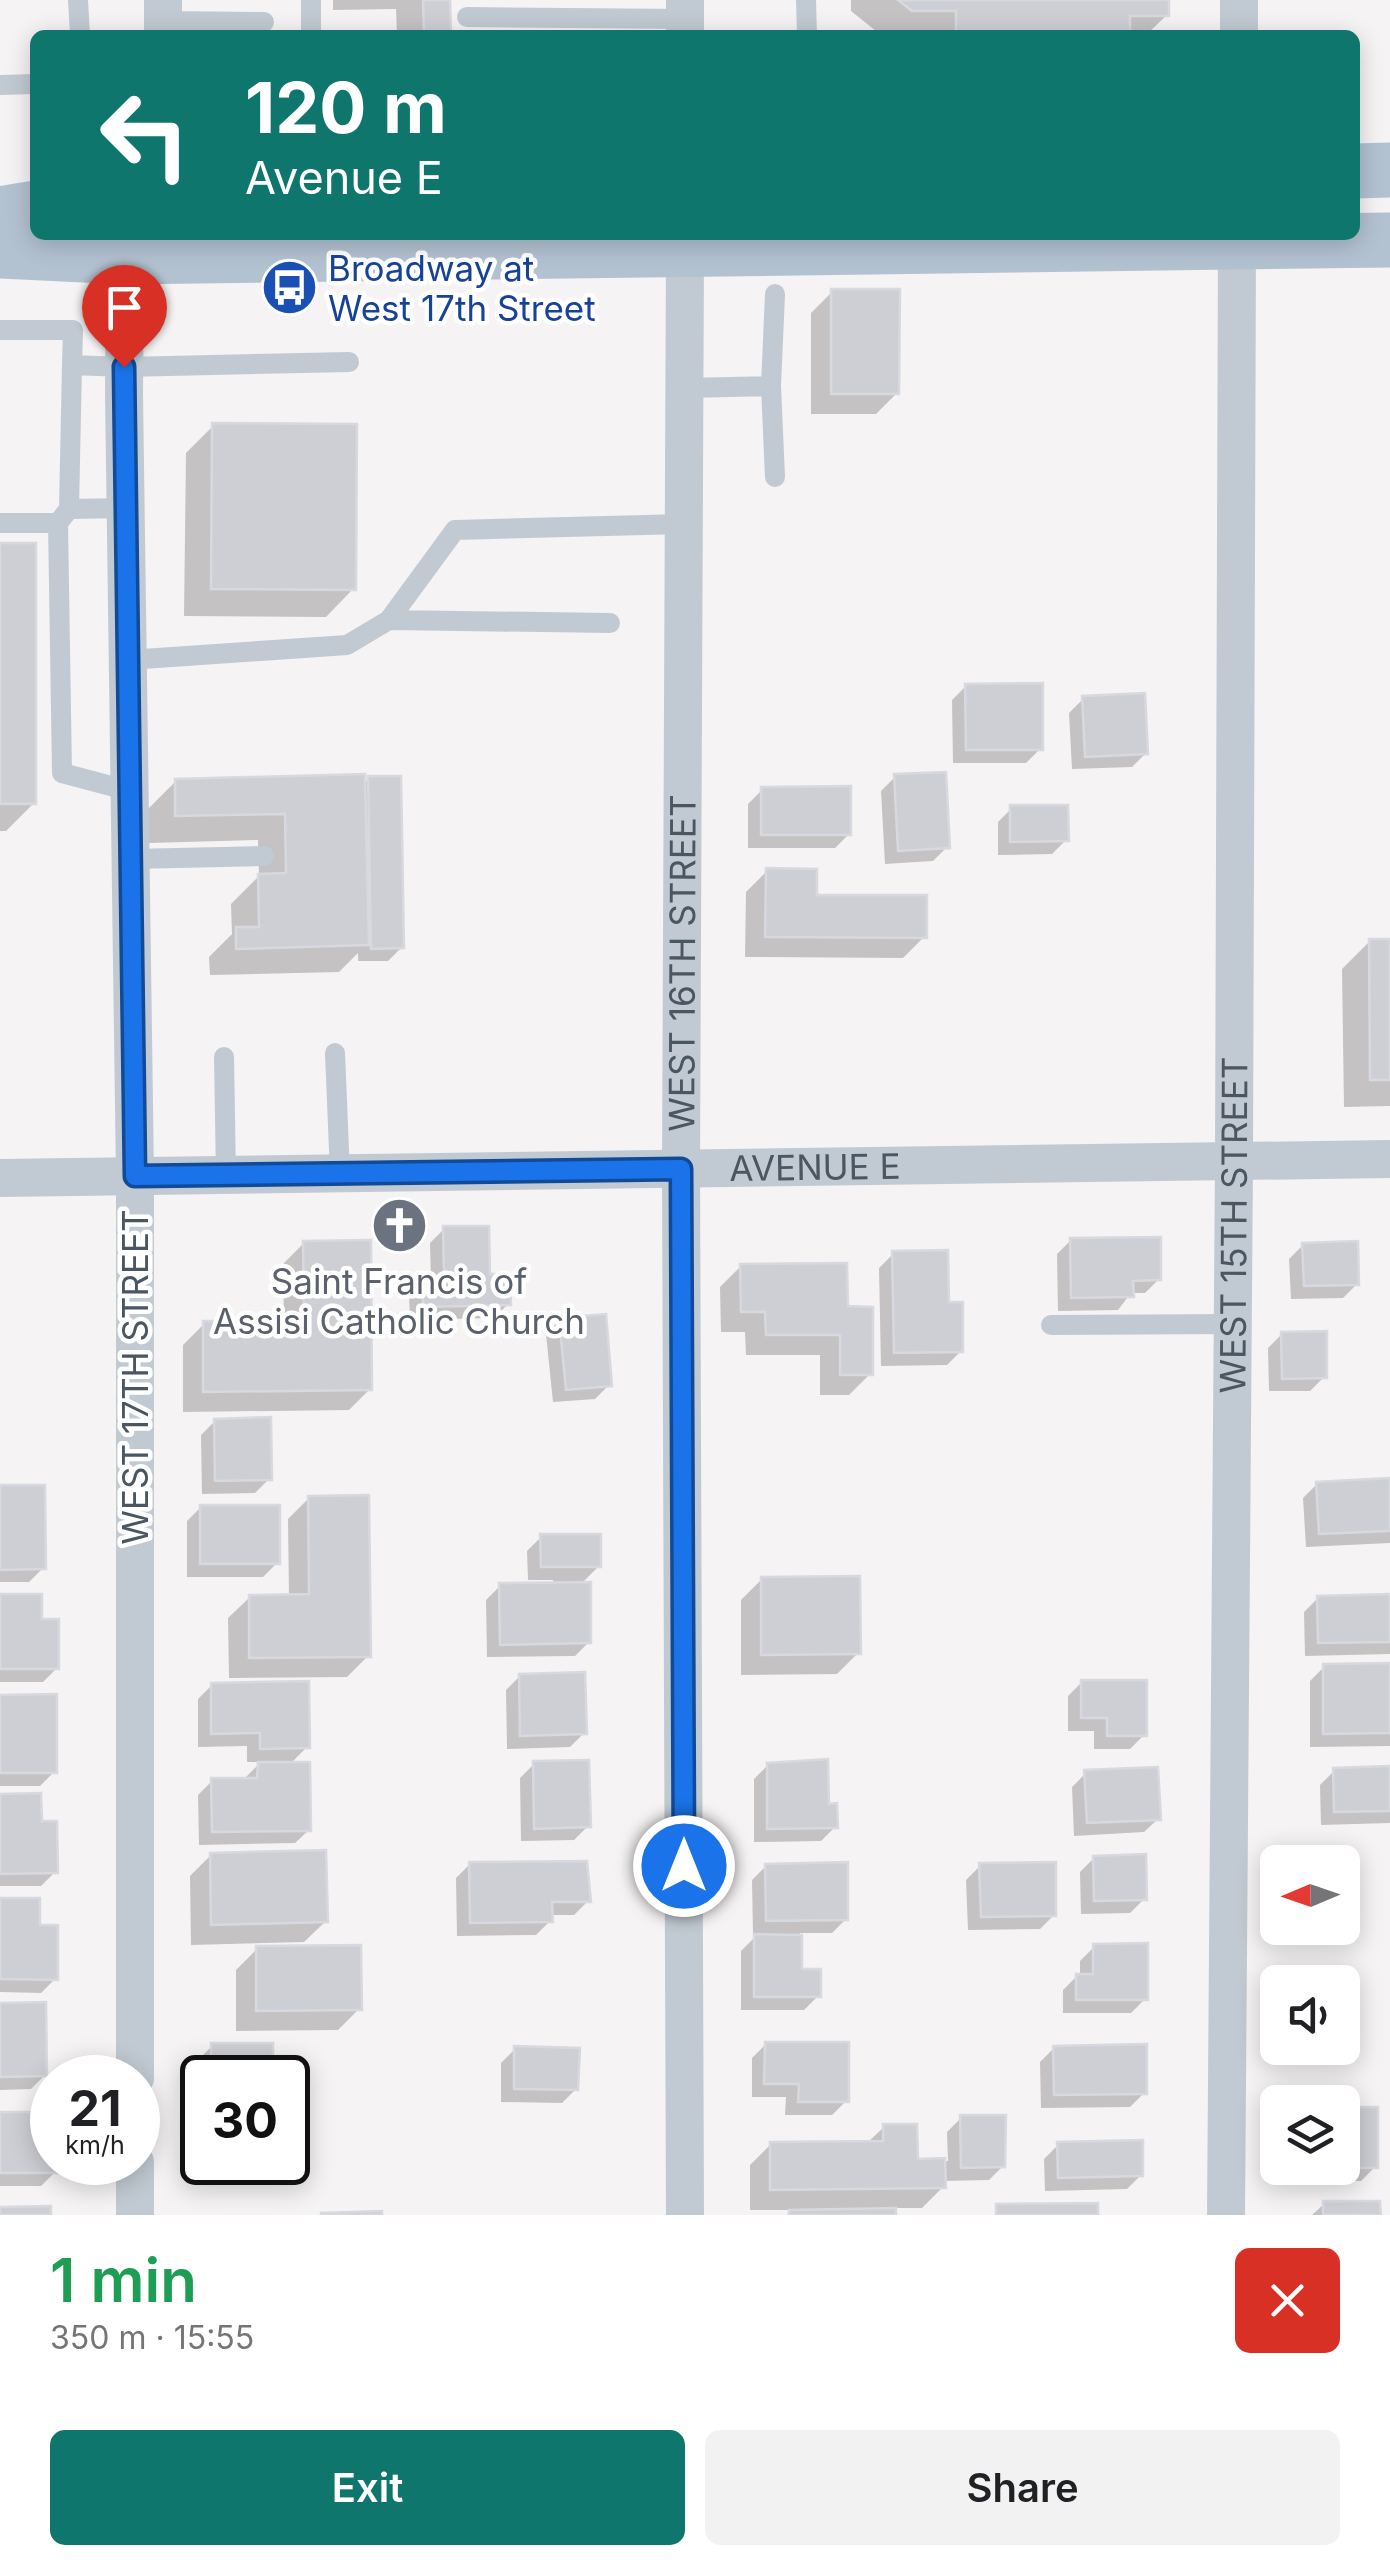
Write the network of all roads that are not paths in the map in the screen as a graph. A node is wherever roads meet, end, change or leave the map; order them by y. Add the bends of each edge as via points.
1 (78, 0) edge
2 (310, 0) edge
3 (806, 0) edge
4 (1239, 0) edge
5 (466, 17) dead end
6 (685, 18) edge
7 (163, 19) edge
8 (264, 22) dead end
9 (80, 30) edge
10 (311, 30) edge
11 (807, 30) edge
12 (1239, 30) edge
13 (30, 84) edge
14 (0, 85) edge
15 (1390, 170) edge
16 (1360, 171) edge
17 (30, 209) edge
18 (0, 214) edge
19 (1145, 240) edge
20 (1237, 240) edge
21 (1360, 240) edge
22 (1390, 240) edge
23 (685, 250) junction
24 (0, 251) edge
25 (124, 257) junction
26 (775, 294) dead end
27 (0, 330) edge
28 (350, 362) dead end
29 (72, 365) junction
30 (124, 367) junction
31 (771, 386) junction
32 (684, 388) junction
33 (775, 477) dead end
34 (126, 508) junction
35 (64, 516) junction
36 (0, 523) edge
37 (684, 524) junction
38 (389, 620) junction
39 (610, 623) dead end
40 (128, 660) junction
41 (130, 791) junction
42 (264, 856) dead end
43 (131, 859) junction
44 (335, 1053) dead end
45 (224, 1057) dead end
46 (1390, 1159) edge
47 (1234, 1162) junction
48 (681, 1169) junction
49 (340, 1174) junction
50 (135, 1176) junction
51 (226, 1176) junction
52 (0, 1178) edge
53 (1233, 1324) junction
54 (1051, 1325) dead end
55 (135, 2055) edge
56 (135, 2185) edge
57 (135, 2215) edge
58 (685, 2215) edge
59 (1226, 2215) edge

1 - 9 lane
2 - 10 lane
3 - 11 lane
4 - 12 street
5 - 6 lane
7 - 8 lane
13 - 14 lane
15 - 16 main road
17 - 18 main road
19 - 23 main road
20 - 47 street, WEST 15TH STREET
21 - 22 main road
23 - 25 main road
23 - 32 street, WEST 16TH STREET
24 - 25 main road
25 - 30 street, WEST 17TH STREET
26 - 31 lane
27 - 29 lane via 73,330
28 - 30 lane
29 - 30 lane
29 - 35 lane
30 - 34 street, WEST 17TH STREET
31 - 32 lane
31 - 33 lane
32 - 37 street, WEST 16TH STREET
34 - 35 lane
34 - 40 street, WEST 17TH STREET
35 - 36 lane
35 - 41 lane via 62,773
37 - 38 lane via 455,530
37 - 48 street, WEST 16TH STREET
38 - 39 lane
38 - 40 lane via 347,646
40 - 41 street, WEST 17TH STREET
41 - 43 street, WEST 17TH STREET
42 - 43 lane
43 - 50 street, WEST 17TH STREET
44 - 49 lane
45 - 51 lane
46 - 47 street, AVENUE E
47 - 48 street, AVENUE E
47 - 53 street, WEST 15TH STREET
48 - 49 street, AVENUE E
48 - 58 street, WEST 16TH STREET
49 - 51 street, AVENUE E
50 - 51 street, AVENUE E
50 - 52 street, AVENUE E
50 - 55 street, WEST 17TH STREET
53 - 54 lane
53 - 59 street, WEST 15TH STREET
56 - 57 street

